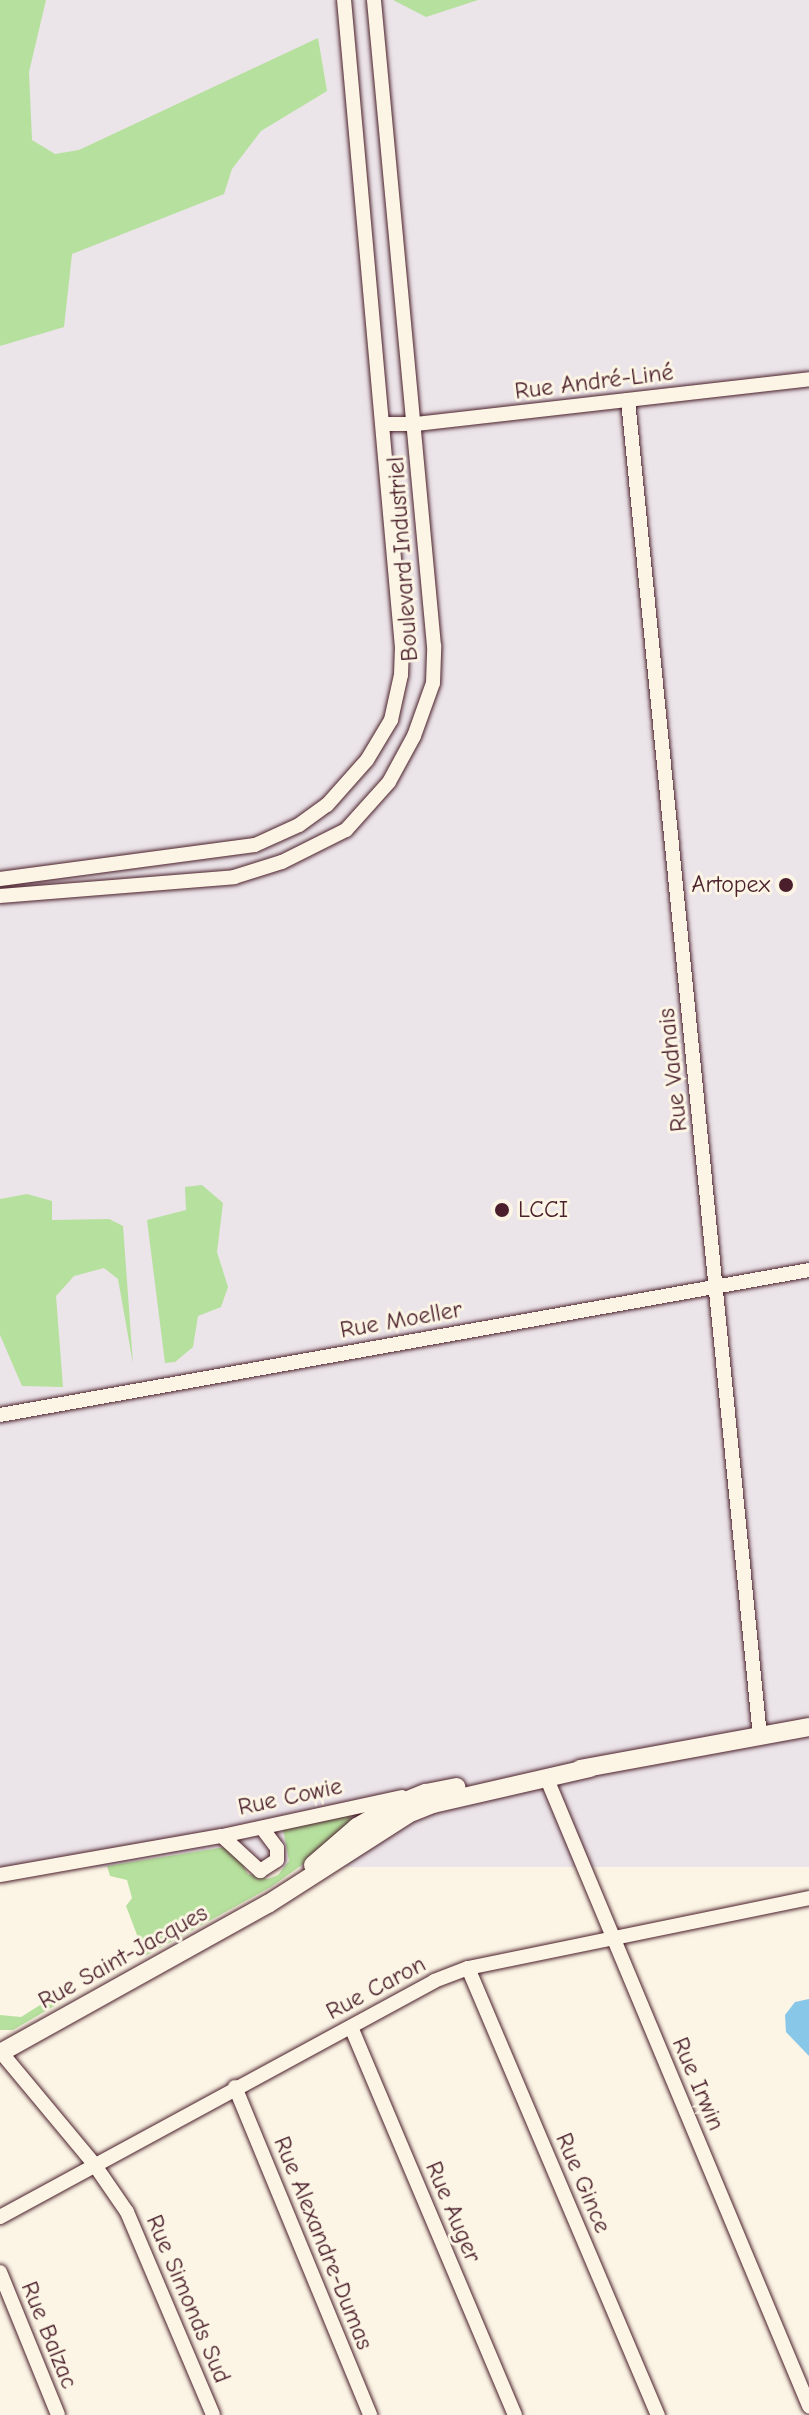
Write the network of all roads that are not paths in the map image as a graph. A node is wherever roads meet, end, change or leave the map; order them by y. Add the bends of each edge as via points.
1 (344, 0) edge
2 (374, 0) edge
3 (809, 379) edge
4 (628, 400) junction
5 (384, 424) junction
6 (416, 424) junction
7 (0, 879) edge
8 (0, 896) edge
9 (809, 1270) edge
10 (716, 1286) junction
11 (0, 1415) edge
12 (809, 1727) edge
13 (760, 1736) junction
14 (590, 1768) junction
15 (547, 1779) junction
16 (426, 1793) junction
17 (262, 1828) junction
18 (222, 1836) junction
19 (0, 1875) edge
20 (809, 1898) edge
21 (268, 1904) junction
22 (612, 1937) junction
23 (468, 1968) junction
24 (351, 2027) junction
25 (0, 2052) edge
26 (235, 2087) junction
27 (94, 2164) junction
28 (0, 2217) edge
29 (0, 2272) edge
30 (809, 2406) edge
31 (58, 2415) edge
32 (213, 2415) edge
33 (370, 2415) edge
34 (515, 2415) edge
35 (658, 2415) edge

1 - 5 street, Boulevard Industriel
2 - 6 street, Boulevard Industriel
3 - 4 street, Rue André-Liné
4 - 6 street, Rue André-Liné
4 - 10 street, Rue Vadnais
5 - 6 street, Rue André-Liné
5 - 7 street, Boulevard Industriel via 401,675 391,720 367,760 327,805 255,845
6 - 8 street, Boulevard Industriel via 433,683 414,736 389,782 346,830 282,862 234,877
9 - 10 street, Rue Moeller
10 - 11 street, Rue Moeller
10 - 13 street, Rue Vadnais
12 - 13 main road, Rue Cowie
13 - 14 main road, Rue Cowie
14 - 15 main road, Rue Cowie
14 - 16 main road, Rue Cowie
15 - 21 main road, Rue Saint-Jacques via 408,1814
15 - 22 street, Rue Irwin
16 - 17 street, Rue Cowie
16 - 21 main road, Rue Saint-Jacques via 357,1827
17 - 18 street, Rue Cowie
17 - 18 street via 277,1848 277,1860 260,1871
18 - 19 street, Rue Cowie
20 - 22 street, Rue Caron
21 - 25 main road, Rue Saint-Jacques
22 - 23 street, Rue Caron
22 - 30 street, Rue Irwin
23 - 24 street, Rue Caron
23 - 35 street, Rue Gince
24 - 26 street, Rue Caron
24 - 34 street, Rue Auger
25 - 27 street, Rue Simonds Sud
26 - 27 street, Rue Caron
26 - 33 street, Rue Alexandre-Dumas
27 - 28 street, Rue Caron
27 - 32 street, Rue Simonds Sud via 139,2235
29 - 31 street, Rue Balzac

